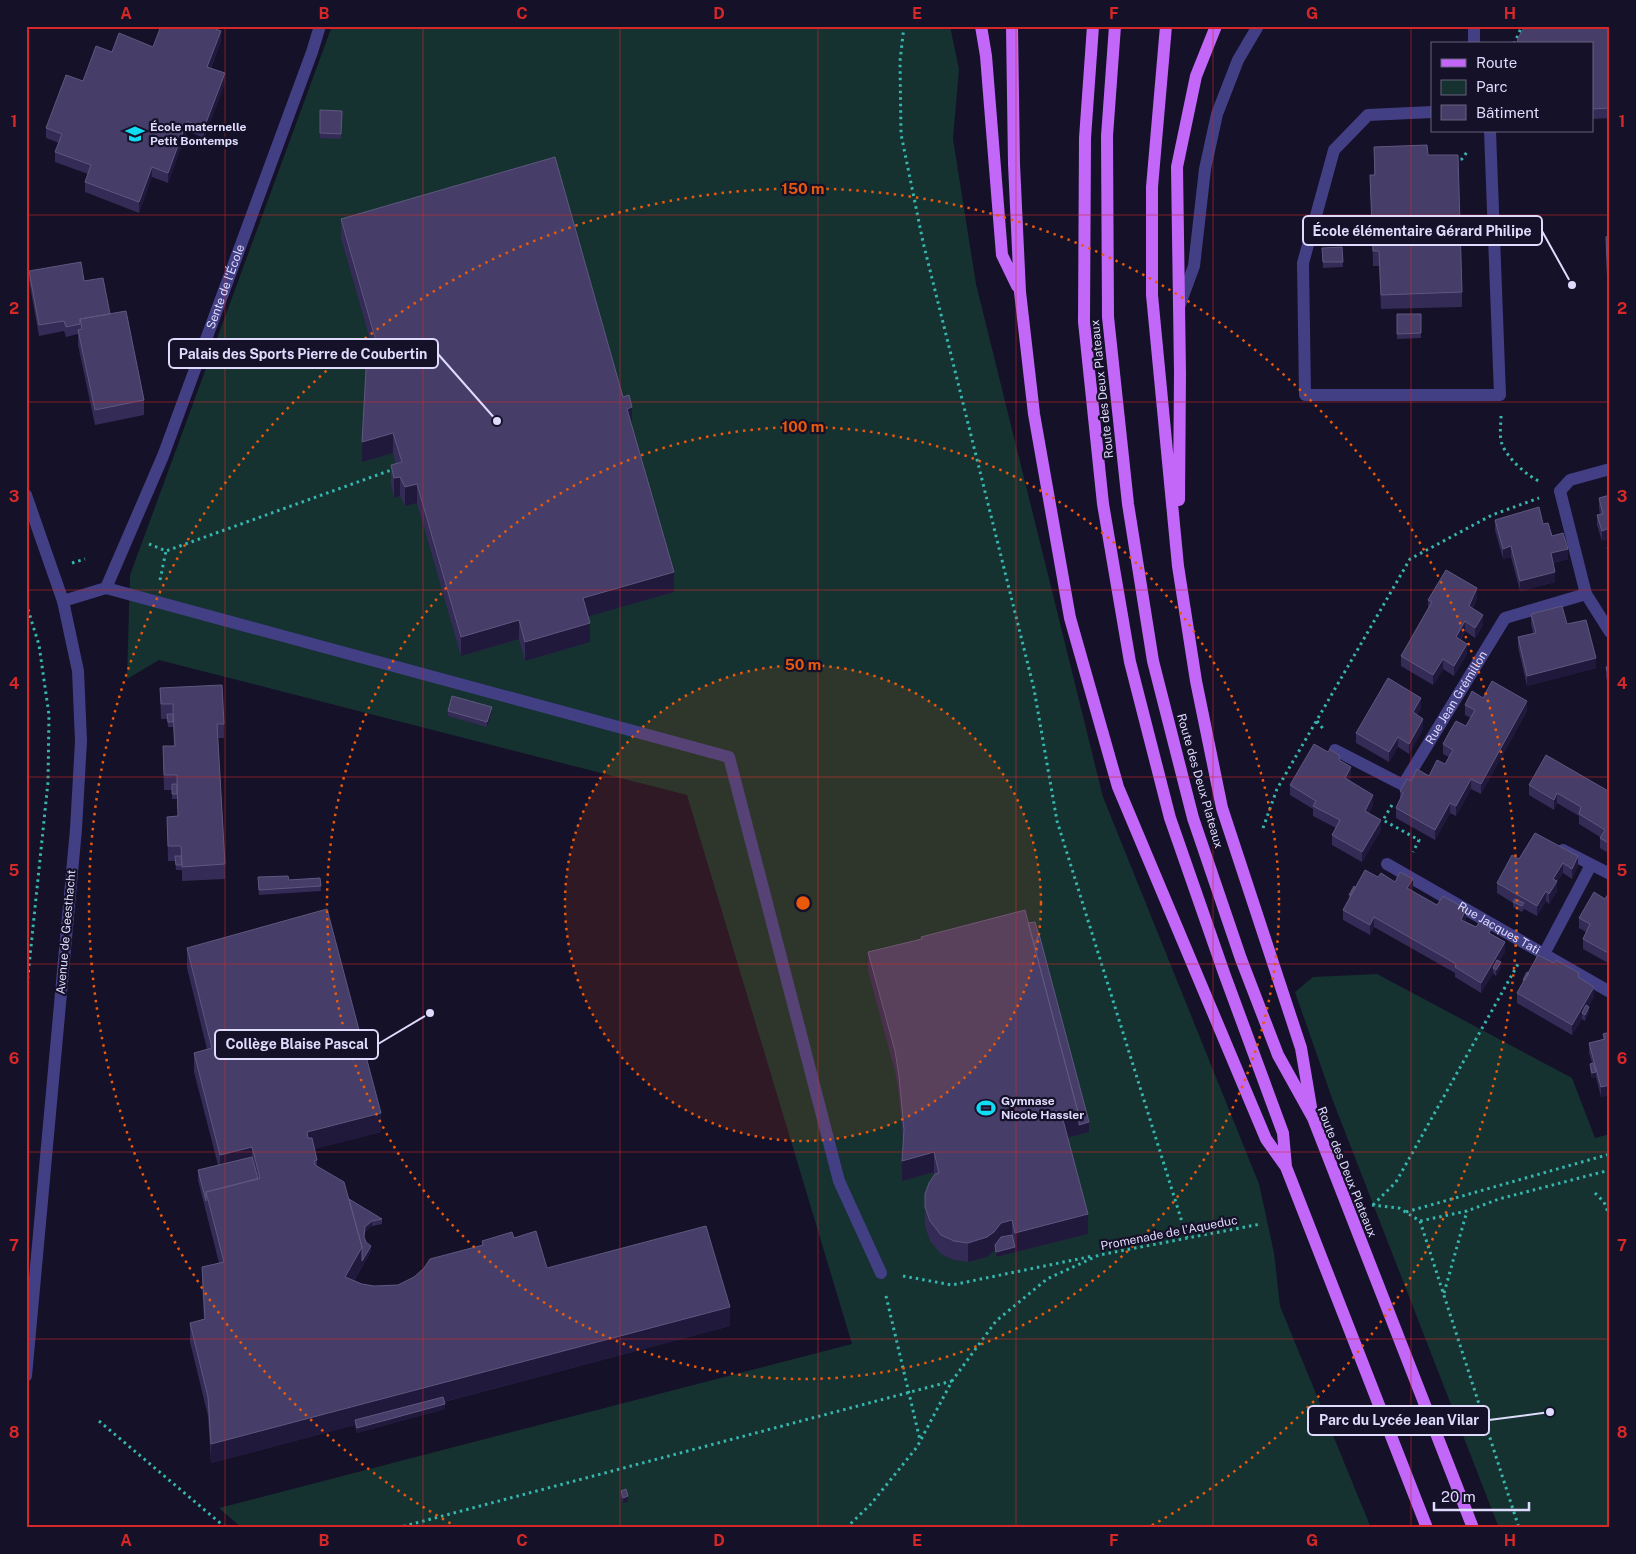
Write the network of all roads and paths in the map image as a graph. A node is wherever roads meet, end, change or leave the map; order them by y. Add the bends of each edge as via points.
1 (320, 26) edge
2 (904, 26) edge
3 (981, 26) edge
4 (1012, 26) edge
5 (1094, 26) edge
6 (1115, 26) edge
7 (1166, 26) edge
8 (1216, 26) edge
9 (1258, 26) edge
10 (1474, 26) edge
11 (1522, 26) edge
12 (1474, 42) edge
13 (1515, 42) edge
14 (1431, 112) edge
15 (1490, 132) edge
16 (1020, 292) junction
17 (1179, 307) junction
18 (1500, 395) junction
19 (397, 468) edge
20 (1610, 469) edge
21 (1560, 491) junction
22 (26, 495) edge
23 (129, 536) junction
24 (166, 551) junction
25 (1178, 566) junction
26 (106, 588) junction
27 (1586, 594) junction
28 (63, 601) junction
29 (156, 601) junction
30 (26, 603) edge
31 (1610, 632) edge
32 (1335, 750) edge
33 (1403, 785) junction
34 (1263, 828) dead end
35 (1551, 844) edge
36 (1387, 864) dead end
37 (1591, 865) junction
38 (1402, 872) junction
39 (1610, 874) edge
40 (1529, 945) junction
41 (1544, 954) junction
42 (1610, 992) edge
43 (26, 995) edge
44 (1313, 1118) junction
45 (1610, 1154) edge
46 (1286, 1167) junction
47 (1610, 1170) edge
48 (1595, 1193) dead end
49 (1373, 1205) junction
50 (1367, 1206) dead end
51 (1467, 1211) junction
52 (1405, 1212) junction
53 (1610, 1217) edge
54 (1420, 1222) junction
55 (1261, 1224) dead end
56 (1187, 1238) junction
57 (1099, 1255) junction
58 (880, 1273) junction
59 (1444, 1294) junction
60 (26, 1376) edge
61 (952, 1381) junction
62 (908, 1392) junction
63 (99, 1421) dead end
64 (920, 1441) junction
65 (226, 1528) edge
66 (397, 1528) edge
67 (846, 1528) edge
68 (1427, 1528) edge
69 (1473, 1528) edge
70 (1519, 1528) edge

1 - 23 street, Sente de l'École via 163,456
2 - 56 path via 900,61 901,134 923,242 1034,689 1057,821
3 - 16 main road via 1002,255
4 - 16 main road
5 - 46 main road, Route des Deux Plateaux via 1085,138 1084,322 1107,524 1130,662 1170,818 1283,1133
6 - 44 main road, Route des Deux Plateaux via 1107,136 1108,317 1128,504 1153,661 1193,818 1241,959 1278,1055
7 - 25 main road via 1152,187 1152,295
8 - 17 main road via 1196,76 1177,167
9 - 17 street via 1238,60 1217,114 1205,168 1194,266
10 - 12 street
11 - 13 path
14 - 18 street via 1368,115 1334,150 1303,263 1305,396
15 - 18 street
16 - 46 main road via 1034,414 1070,618 1118,787 1266,1139
17 - 25 main road
18 - 21 path via 1502,443 1509,455 1532,478
19 - 24 path
20 - 21 street via 1570,480
21 - 27 street
21 - 34 path via 1492,515 1410,559 1276,789
22 - 28 street, Avenue de Geesthacht
23 - 24 path
23 - 26 street, Sente de l'École
24 - 29 path
25 - 44 main road via 1196,681 1222,808 1301,1048
26 - 28 street
26 - 29 street
27 - 31 street
27 - 33 street, Rue Jean Grémillon via 1505,618
28 - 60 street, Avenue de Geesthacht via 78,671 81,741 76,829
29 - 58 street via 729,756 839,1181
30 - 43 path via 39,645 49,715 48,782
32 - 33 street
33 - 38 path via 1383,820 1419,840
35 - 37 street
36 - 38 street, Rue Jacques Tati
37 - 39 street
37 - 41 street
38 - 40 street, Rue Jacques Tati
40 - 41 street, Rue Jacques Tati
40 - 49 path via 1396,1182
41 - 42 street, Rue Jacques Tati
44 - 69 main road, Route des Deux Plateaux
45 - 52 path
46 - 68 main road, Route des Deux Plateaux
47 - 51 path via 1499,1199
48 - 53 path via 1604,1202
49 - 50 path
49 - 52 path
51 - 54 path
51 - 59 path
52 - 54 path
54 - 59 path
55 - 56 path, Promenade de l'Aqueduc
56 - 57 path, Promenade de l'Aqueduc
57 - 58 path via 952,1285
57 - 61 path, Promenade de l'Aqueduc via 1047,1279 996,1322
58 - 62 path
59 - 70 path
61 - 62 path
61 - 64 path, Promenade de l'Aqueduc
62 - 64 path
62 - 66 path
63 - 65 path
64 - 67 path, Promenade de l'Aqueduc via 871,1504

